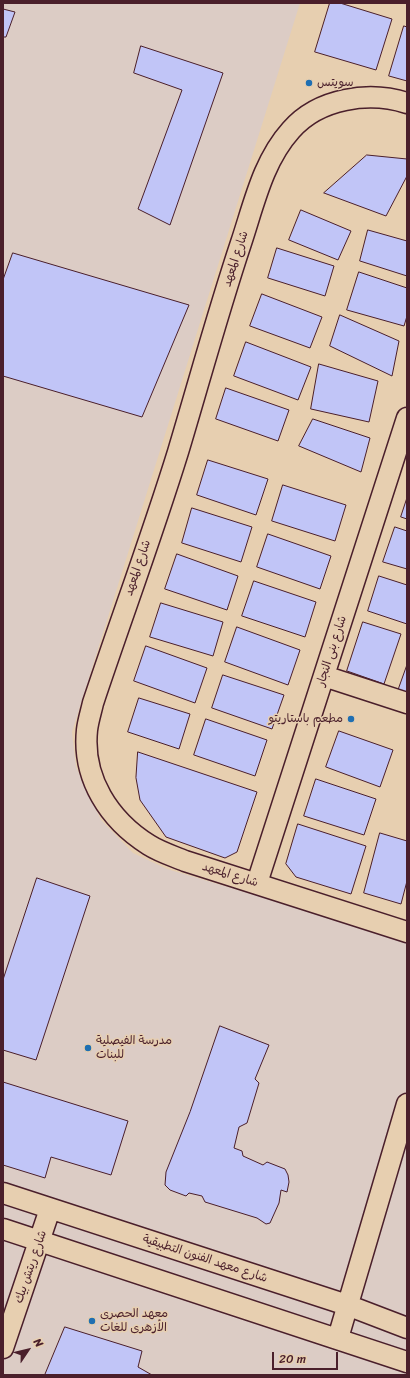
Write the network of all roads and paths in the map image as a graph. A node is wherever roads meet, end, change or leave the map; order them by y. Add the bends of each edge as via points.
1 (402, 102) edge
2 (407, 418) edge
3 (324, 676) junction
4 (407, 703) edge
5 (257, 883) junction
6 (407, 932) edge
7 (407, 1104) edge
8 (8, 1195) edge
9 (50, 1209) junction
10 (3, 1230) edge
11 (40, 1241) junction
12 (347, 1305) junction
13 (407, 1328) edge
14 (338, 1338) junction
15 (3, 1348) edge
16 (407, 1362) edge

1 - 5 street, شارع المعهد via 370,97 341,100 315,111 293,128 275,150 263,176 222,300 177,454 92,703 87,730 87,758 95,785 108,810 127,830 150,846 185,861
2 - 3 street, شارع بنى النجار
3 - 4 street
3 - 5 street, شارع بنى النجار
5 - 6 street, شارع المعهد
7 - 12 street
8 - 9 street, شارع معهد الفنون التطبيقية
8 - 10 street
9 - 11 street, شارع ريتش بيك
9 - 12 street, شارع معهد الفنون التطبيقية
10 - 11 street
11 - 14 street
11 - 15 street, شارع ريتش بيك
12 - 13 street, شارع معهد الفنون التطبيقية
12 - 14 street
14 - 16 street

